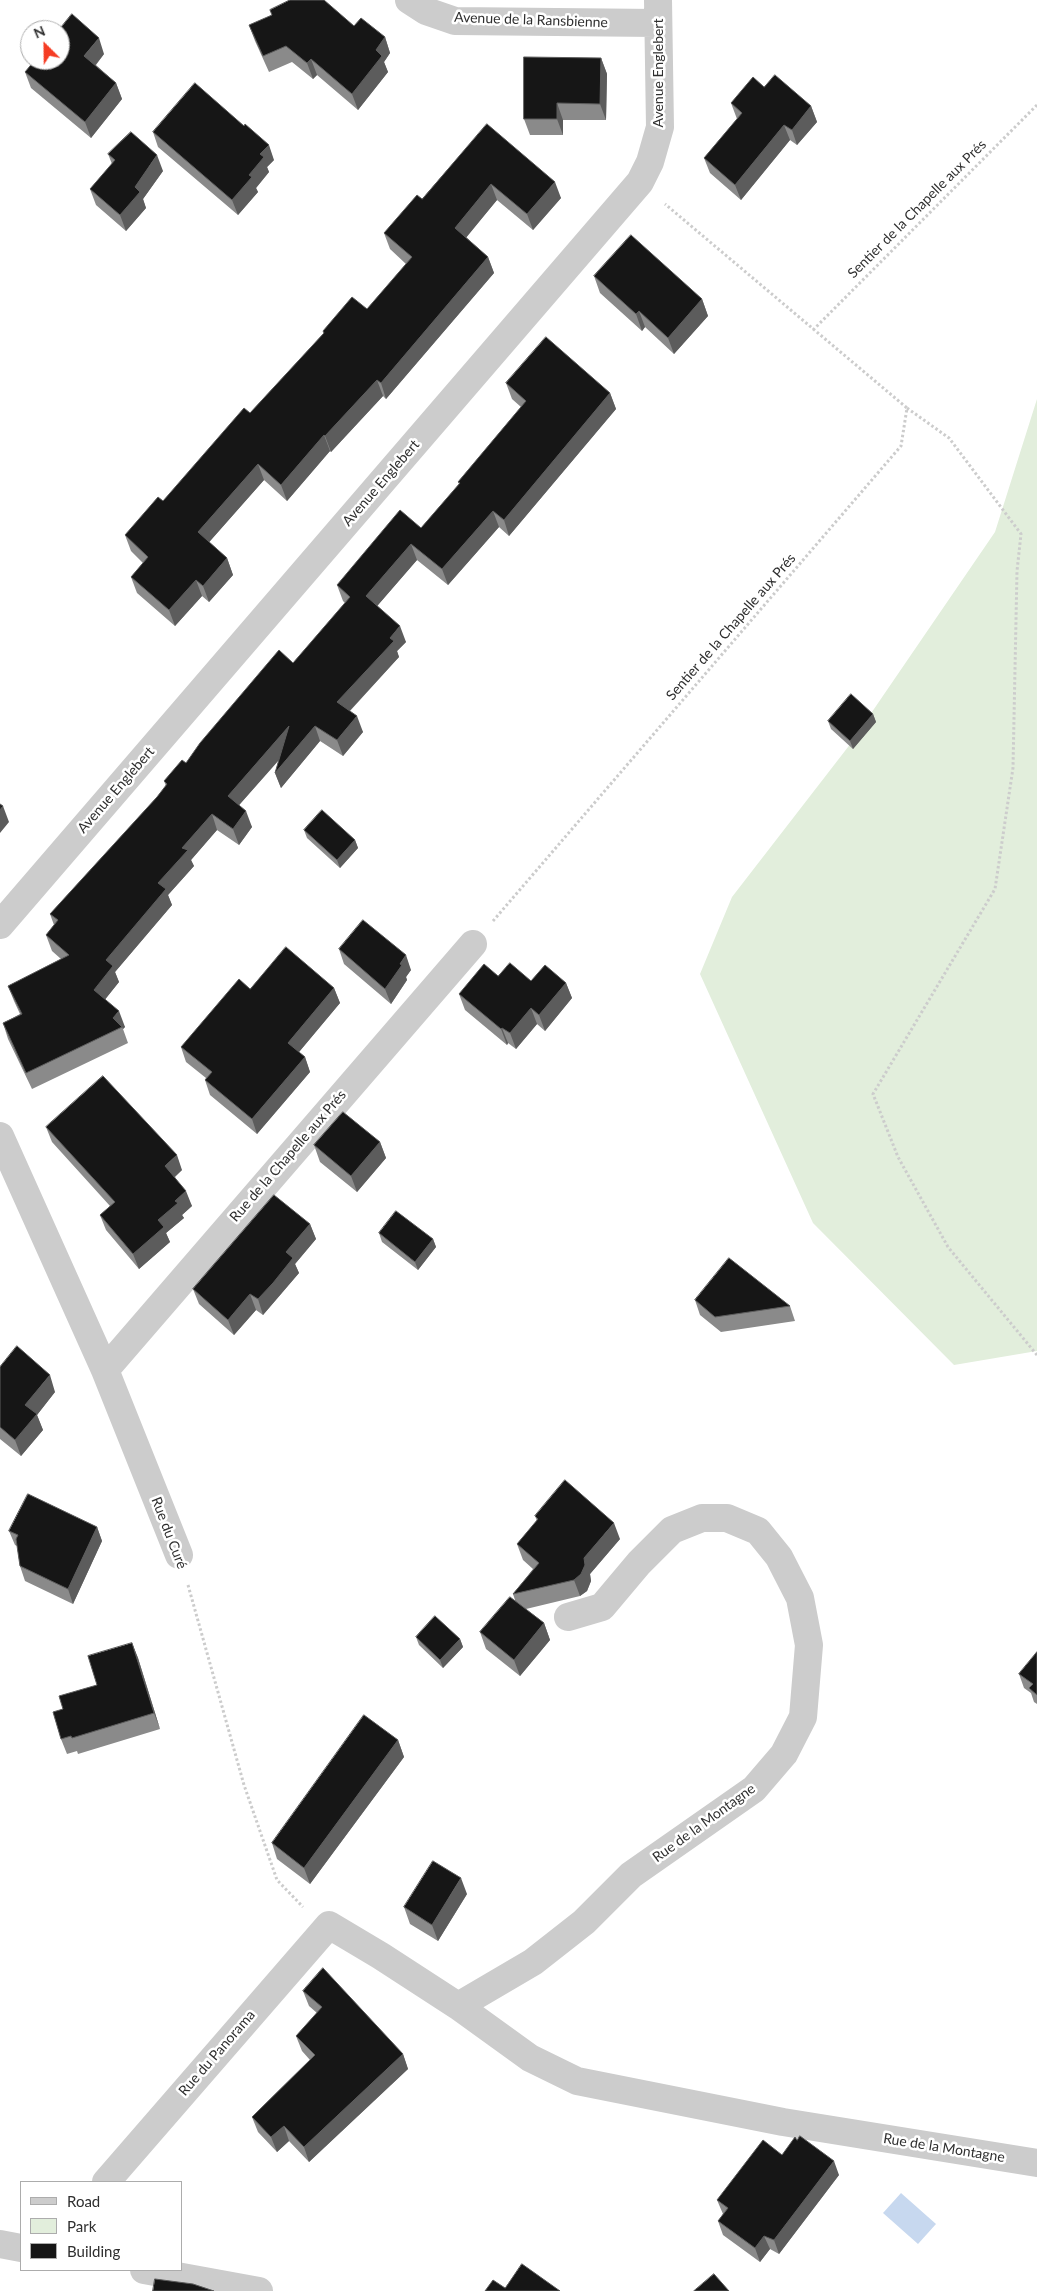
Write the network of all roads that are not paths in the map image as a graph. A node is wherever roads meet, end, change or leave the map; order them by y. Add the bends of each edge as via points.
1 (409, 0) edge
2 (657, 12) edge
3 (0, 925) edge
4 (474, 944) road end
5 (0, 1136) edge
6 (105, 1370) junction
7 (179, 1555) road end
8 (568, 1617) dead end
9 (329, 1924) joint
10 (458, 2006) junction
11 (1037, 2163) edge
12 (107, 2181) edge
13 (0, 2244) edge
14 (20, 2248) edge
15 (149, 2271) edge
16 (259, 2291) edge

1 - 2 street, Avenue de la Ransbienne via 455,21
2 - 3 street, Avenue Englebert via 660,127 650,162 640,182
4 - 6 street, Rue de la Chapelle aux Prés
5 - 6 street, Rue du Curé
6 - 7 street, Rue du Curé
8 - 10 street, Rue de la Montagne via 602,1607 672,1530 702,1518 727,1518 758,1530 779,1557 800,1598 809,1645 803,1717 784,1754 754,1789 631,1875 584,1922 532,1962
9 - 10 street, Rue de la Montagne
9 - 12 street, Rue du Panorama
10 - 11 street, Rue de la Montagne via 530,2058 577,2081 783,2122
13 - 14 street
15 - 16 street

